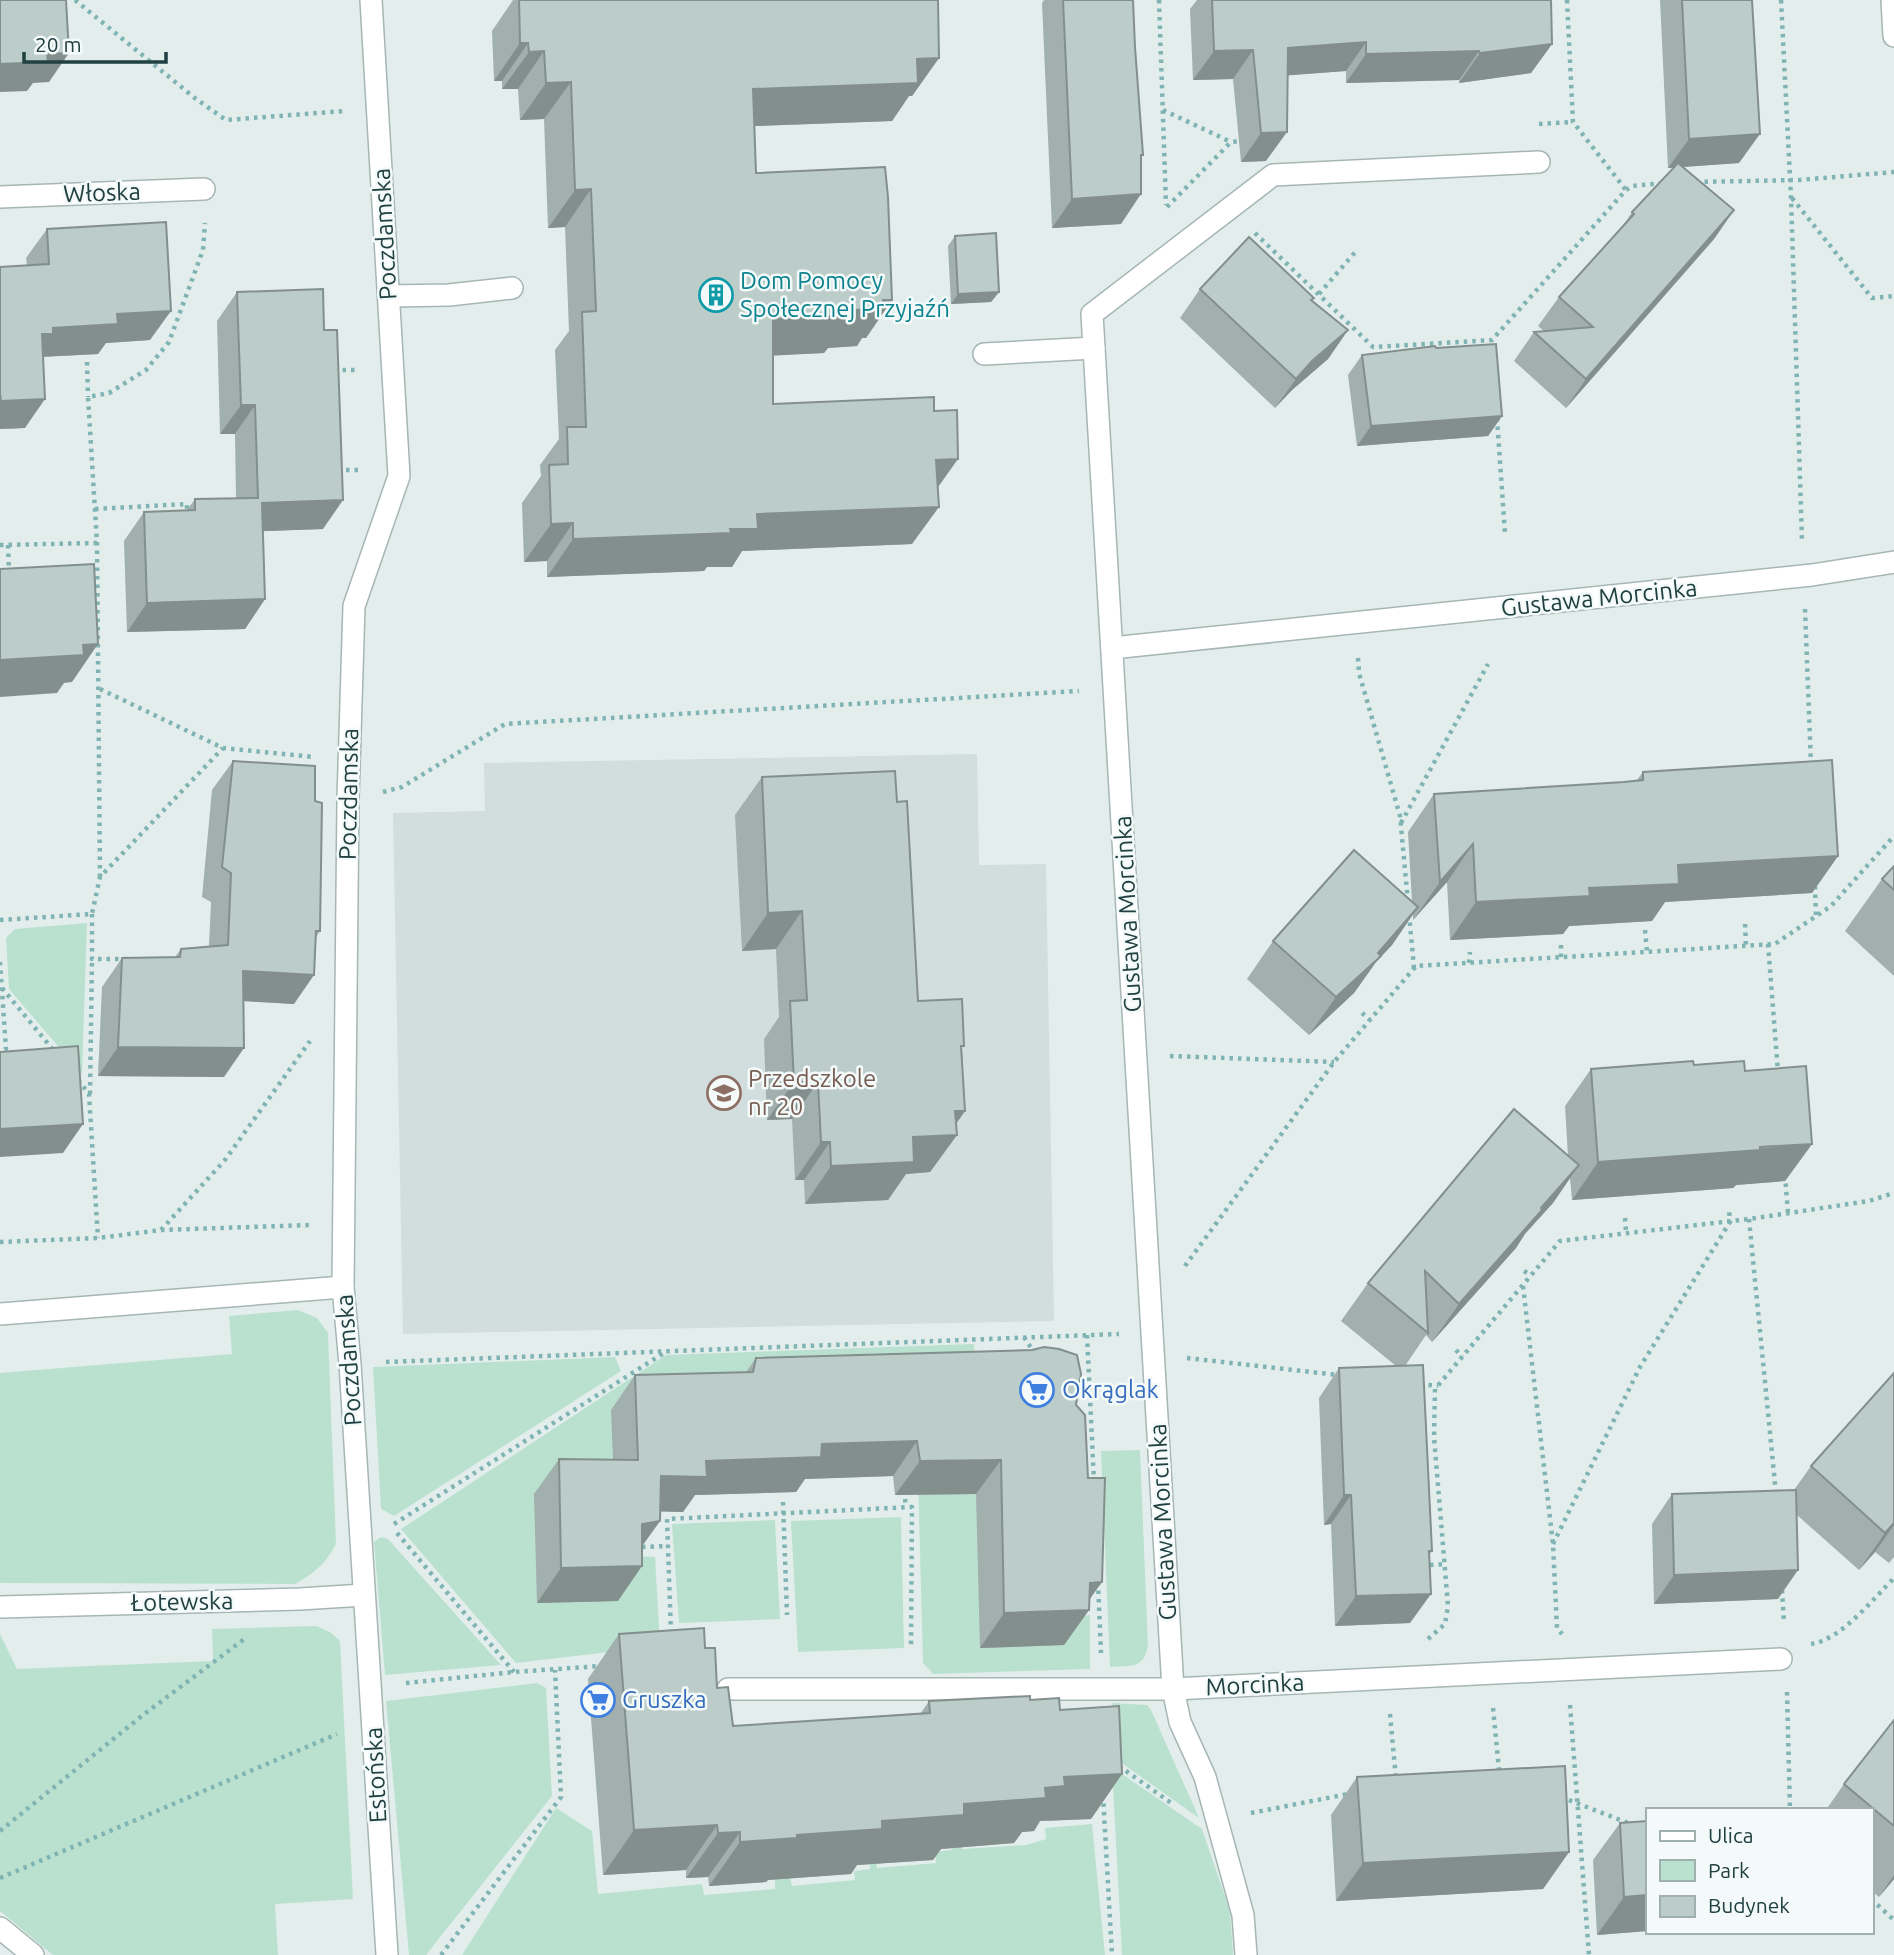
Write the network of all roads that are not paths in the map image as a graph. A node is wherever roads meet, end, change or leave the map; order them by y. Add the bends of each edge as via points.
1 (371, 0) edge
2 (1892, 0) edge
3 (1894, 36) edge
4 (1539, 162) dead end
5 (204, 189) dead end
6 (0, 197) edge
7 (512, 288) dead end
8 (389, 296) junction
9 (1094, 348) junction
10 (984, 354) dead end
11 (1894, 562) edge
12 (1112, 648) junction
13 (343, 1287) junction
14 (0, 1314) edge
15 (365, 1595) junction
16 (0, 1607) edge
17 (1783, 1653) road end
18 (728, 1689) edge
19 (1173, 1689) junction
20 (0, 1928) edge
21 (33, 1955) edge
22 (387, 1955) edge
23 (1246, 1955) edge

1 - 8 street, Poczdamska
2 - 3 street
4 - 9 street via 1273,175 1092,314
5 - 6 street, Włoska
7 - 8 street
8 - 13 street, Poczdamska via 399,476 354,606
9 - 10 street
9 - 12 street
11 - 12 street, Gustawa Morcinka via 1804,576
12 - 19 street, Gustawa Morcinka
13 - 14 street
13 - 15 street, Poczdamska
15 - 16 street, Łotewska
15 - 22 street, Estońska
17 - 19 street, Morcinka via 1566,1670
18 - 19 street, Morcinka
19 - 23 street, Gustawa Morcinka via 1180,1723 1205,1777 1217,1820 1242,1915
20 - 21 street

